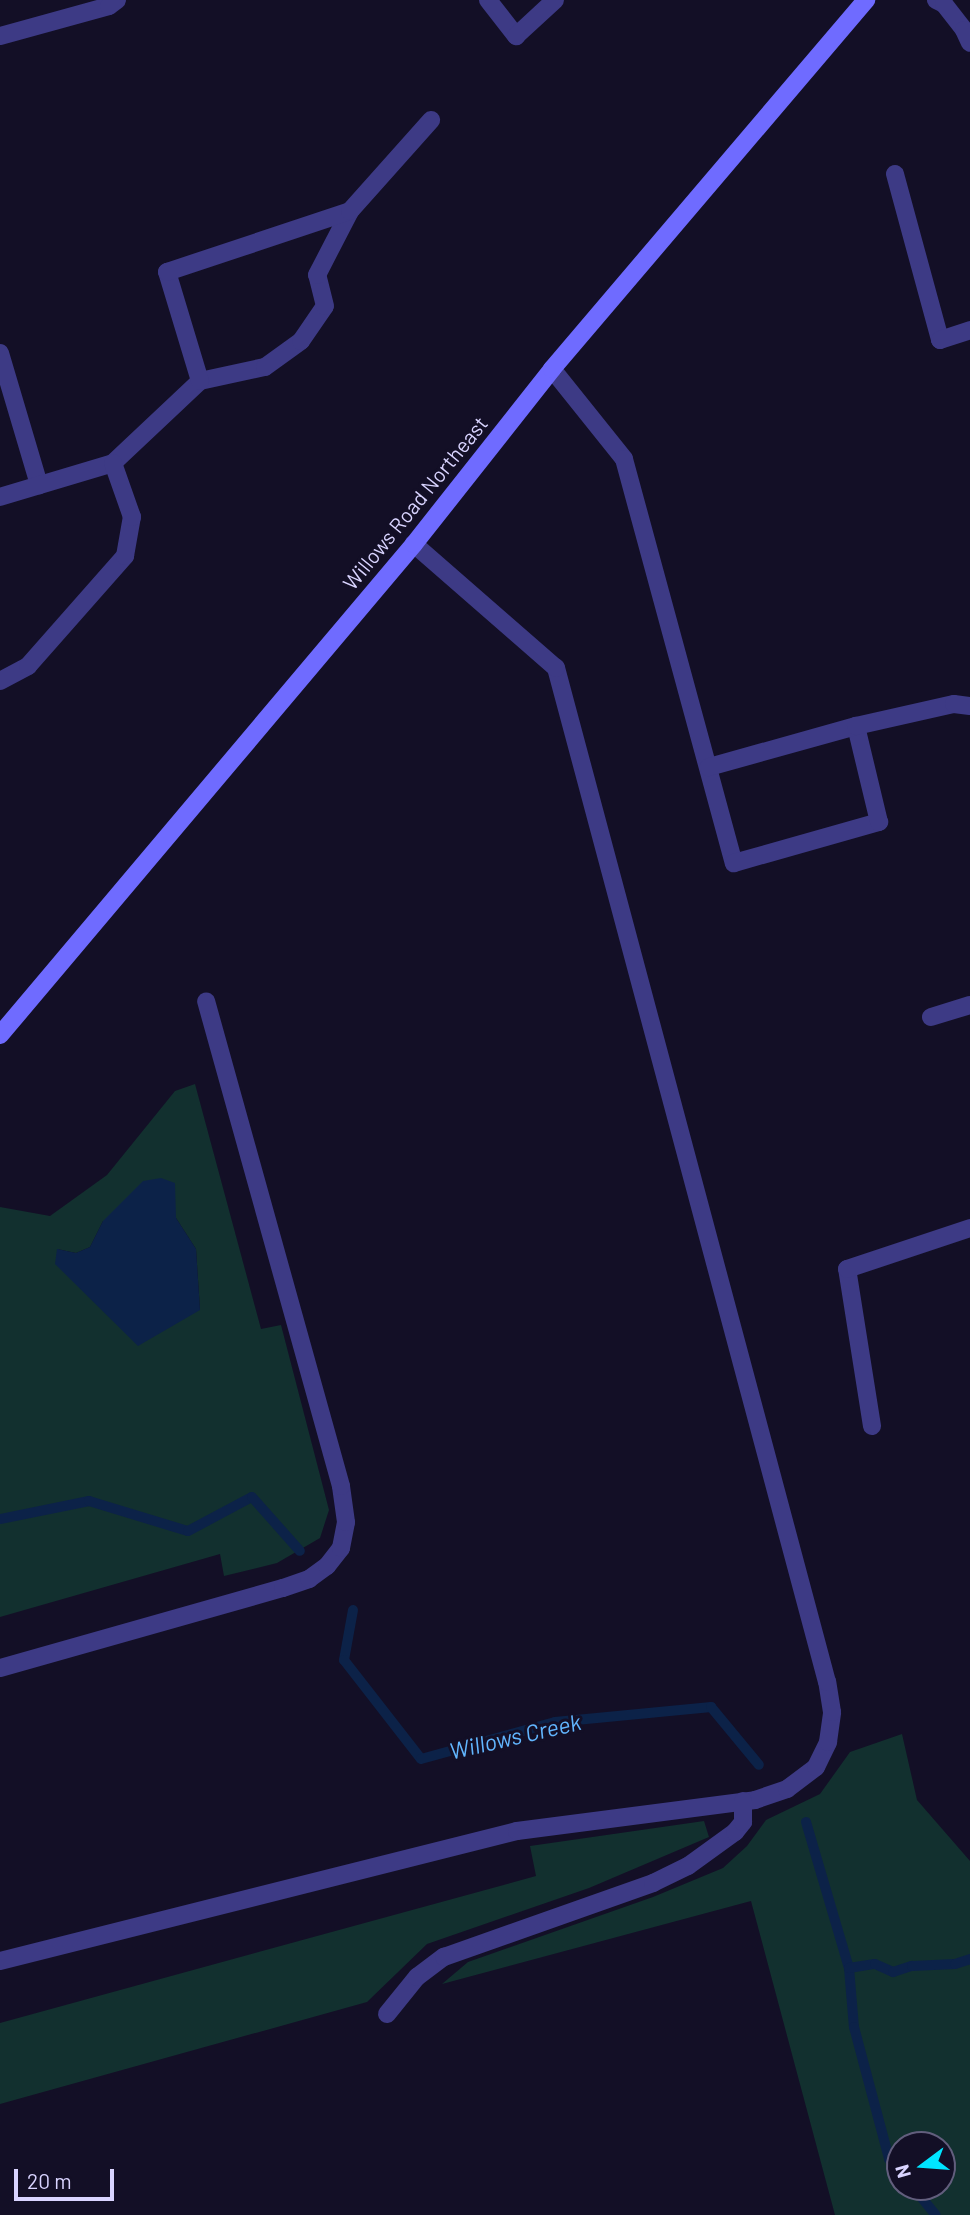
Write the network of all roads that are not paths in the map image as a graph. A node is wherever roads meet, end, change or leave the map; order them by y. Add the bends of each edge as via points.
1 (117, 0) edge
2 (488, 0) edge
3 (555, 0) edge
4 (866, 0) edge
5 (936, 0) edge
6 (0, 36) edge
7 (970, 43) edge
8 (431, 120) dead end
9 (895, 174) dead end
10 (350, 211) junction
11 (970, 330) edge
12 (0, 353) edge
13 (552, 369) junction
14 (200, 382) junction
15 (113, 463) junction
16 (39, 485) junction
17 (0, 497) edge
18 (414, 544) junction
19 (0, 681) edge
20 (970, 706) edge
21 (856, 726) junction
22 (709, 768) junction
23 (206, 1001) dead end
24 (970, 1005) edge
25 (931, 1017) dead end
26 (0, 1035) edge
27 (970, 1228) edge
28 (872, 1426) dead end
29 (0, 1668) edge
30 (743, 1801) junction
31 (0, 1961) edge
32 (387, 2014) dead end

1 - 6 street
2 - 3 street via 516,36
4 - 13 main road, Willows Road Northeast
5 - 7 street via 944,4
8 - 10 street
9 - 11 street via 940,340
10 - 14 street via 317,275 325,306 301,341 265,367
10 - 14 street via 167,272
12 - 16 street
13 - 18 main road, Willows Road Northeast
13 - 22 street via 624,459
14 - 15 street
15 - 16 street
15 - 19 street via 132,517 125,556 28,666
16 - 17 street
18 - 26 main road, Willows Road Northeast
18 - 30 street via 556,668 824,1669 832,1712 828,1742 816,1767 787,1789
20 - 21 street via 954,704
21 - 22 street
21 - 22 street via 879,822 774,852 734,863
23 - 29 street via 341,1486 346,1522 341,1548 309,1579 284,1588
24 - 25 street
27 - 28 street via 847,1269
30 - 31 street via 517,1831
30 - 32 street via 743,1822 735,1832 688,1866 444,1957 416,1977

